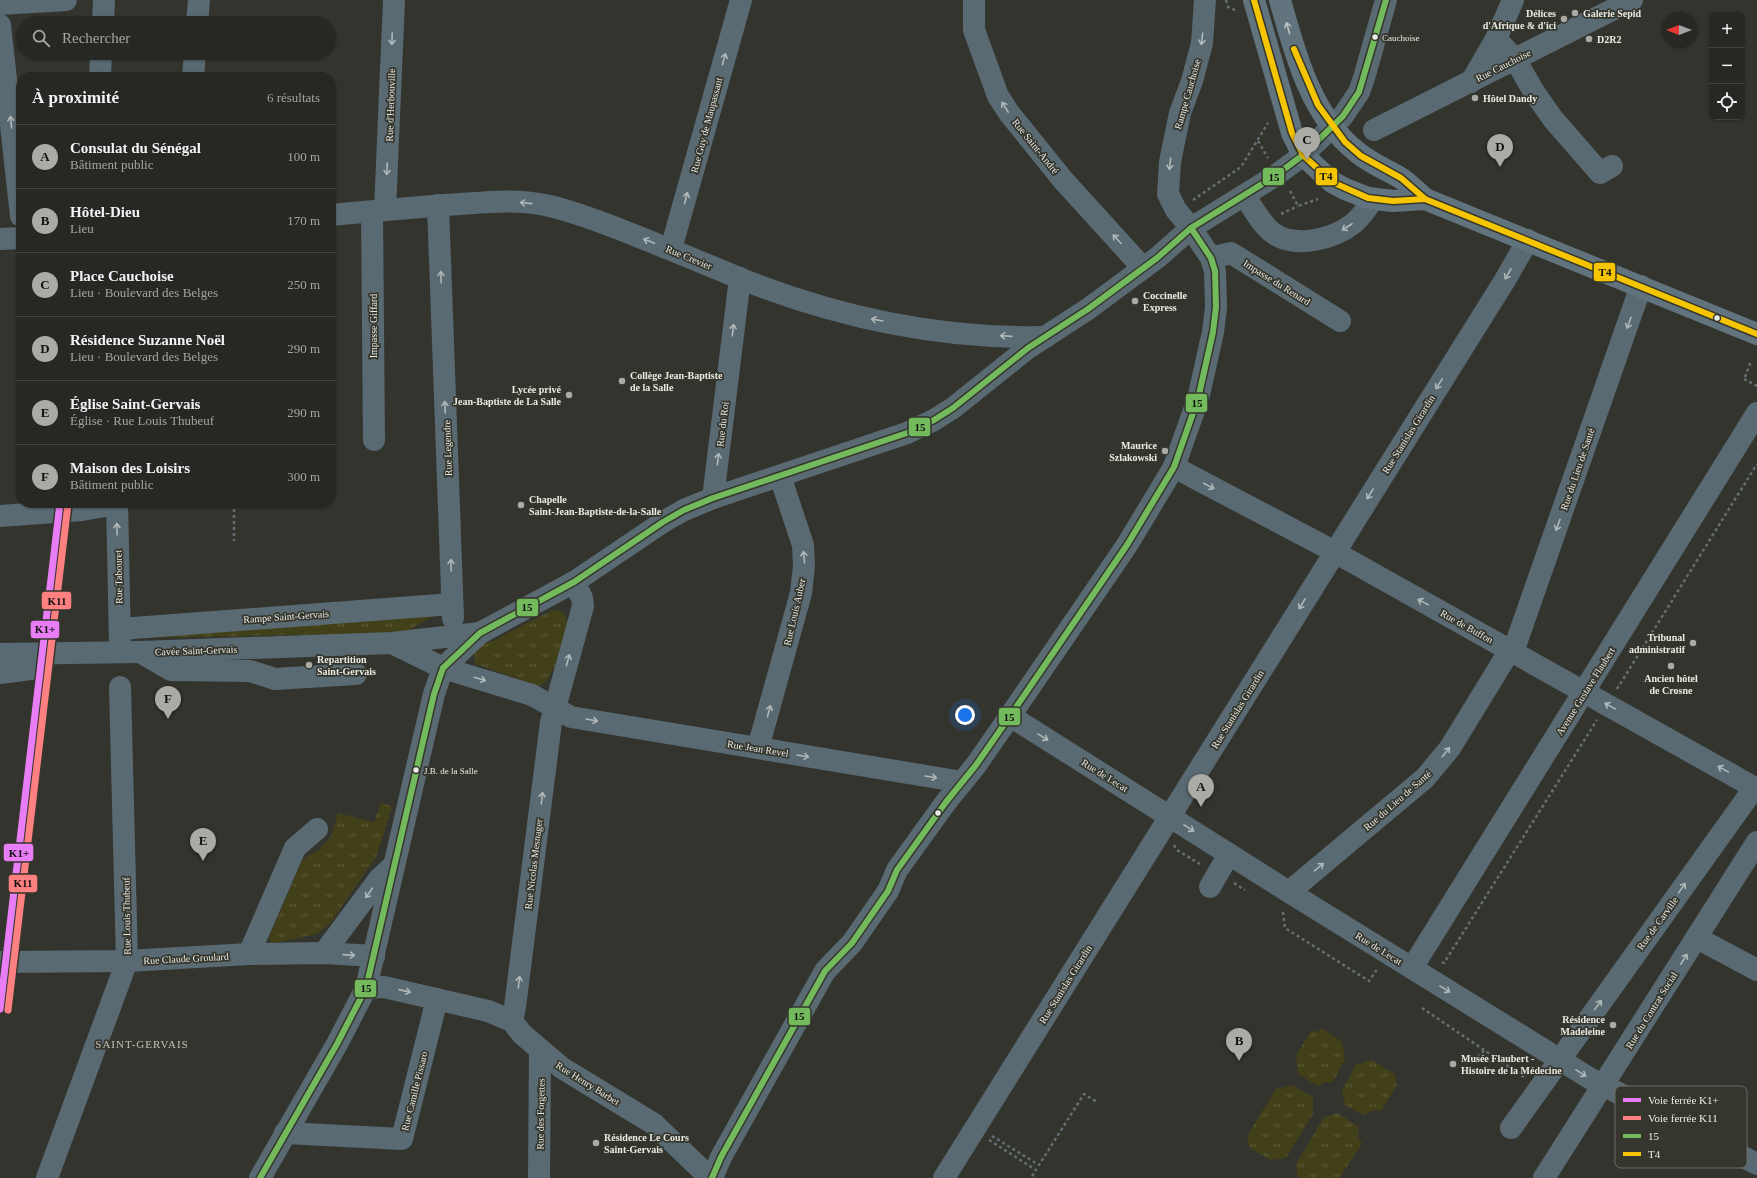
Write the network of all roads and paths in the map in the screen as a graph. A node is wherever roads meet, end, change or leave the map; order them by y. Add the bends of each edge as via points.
1 (66, 0) edge
2 (104, 0) edge
3 (199, 0) edge
4 (394, 0) edge
5 (741, 0) edge
6 (974, 0) edge
7 (1205, 0) edge
8 (1226, 0) edge
9 (1280, 0) edge
10 (1386, 0) edge
11 (1513, 0) edge
12 (1632, 0) edge
13 (0, 4) edge
14 (1246, 6) edge
15 (103, 16) edge
16 (198, 16) edge
17 (0, 24) edge
18 (1496, 39) junction
19 (1515, 59) junction
20 (101, 60) edge
21 (194, 60) edge
22 (100, 72) edge
23 (193, 72) edge
24 (1470, 82) junction
25 (1269, 124) dead end
26 (1333, 126) junction
27 (1374, 130) dead end
28 (1258, 142) junction
29 (1310, 148) junction
30 (1272, 164) dead end
31 (1612, 166) dead end
32 (16, 170) edge
33 (1290, 191) dead end
34 (1245, 196) junction
35 (1318, 198) dead end
36 (1373, 199) junction
37 (1425, 199) junction
38 (438, 205) junction
39 (1176, 210) junction
40 (379, 211) junction
41 (336, 215) edge
42 (1191, 228) junction
43 (16, 238) edge
44 (0, 239) edge
45 (1528, 240) junction
46 (671, 249) junction
47 (1211, 258) junction
48 (1143, 268) junction
49 (740, 278) junction
50 (1641, 286) junction
51 (1340, 321) dead end
52 (1757, 334) edge
53 (1045, 337) junction
54 (1751, 361) dead end
55 (1757, 386) edge
56 (1757, 413) edge
57 (374, 440) dead end
58 (1757, 464) edge
59 (1174, 467) junction
60 (780, 476) junction
61 (713, 498) junction
62 (94, 508) edge
63 (117, 508) edge
64 (234, 508) edge
65 (0, 516) edge
66 (234, 541) dead end
67 (1334, 552) junction
68 (574, 582) junction
69 (452, 611) junction
70 (120, 629) junction
71 (480, 633) junction
72 (401, 642) junction
73 (1511, 651) junction
74 (130, 652) junction
75 (0, 654) edge
76 (44, 654) junction
77 (443, 668) junction
78 (0, 673) edge
79 (356, 674) dead end
80 (120, 687) dead end
81 (1584, 693) junction
82 (1607, 704) junction
83 (555, 708) junction
84 (1010, 716) junction
85 (758, 748) junction
86 (962, 782) junction
87 (1756, 788) edge
88 (1170, 816) junction
89 (317, 829) dead end
90 (1757, 842) edge
91 (1229, 854) junction
92 (394, 864) junction
93 (1210, 886) dead end
94 (1286, 901) junction
95 (1697, 938) junction
96 (324, 953) junction
97 (249, 954) junction
98 (1388, 954) junction
99 (374, 956) junction
100 (1417, 960) junction
101 (127, 961) junction
102 (0, 962) edge
103 (1757, 970) edge
104 (366, 988) junction
105 (437, 999) junction
106 (1422, 1008) dead end
107 (512, 1021) junction
108 (540, 1050) junction
109 (1484, 1050) junction
110 (1472, 1058) dead end
111 (1559, 1059) junction
112 (1603, 1086) junction
113 (1539, 1087) junction
114 (1615, 1092) edge
115 (1097, 1102) dead end
116 (975, 1128) junction
117 (1511, 1128) dead end
118 (285, 1133) junction
119 (1747, 1159) edge
120 (1757, 1164) edge
121 (47, 1178) edge
122 (260, 1178) edge
123 (539, 1178) edge
124 (706, 1178) edge
125 (712, 1178) edge
126 (944, 1178) edge
127 (1031, 1178) edge
128 (1544, 1178) edge

1 - 13 street
2 - 15 street
3 - 16 street
4 -> 40 street, Rue d'Herbouville
46 -> 5 street, Rue Guy de Maupassant
48 -> 6 street, Rue Saint-André via 1064,180 998,96 974,30
7 -> 39 street, Rampe Cauchoise via 1202,43 1180,113 1170,162 1168,194
8 - 14 path via 1228,7
26 -> 9 main road via 1303,75
10 - 26 street via 1359,92
11 - 18 street
12 - 19 street, Rue Cauchoise
14 - 29 main road via 1292,133
32 -> 17 street
18 - 19 street
18 - 24 street
19 - 24 street, Rue Cauchoise
19 - 31 street via 1553,118 1600,173
20 - 22 street
21 - 23 street
24 - 27 street, Rue Cauchoise
25 - 28 path
26 - 29 street
26 - 37 main road via 1356,152 1400,178
28 - 30 path
28 - 39 path via 1241,167
29 - 34 street via 1276,176
29 - 36 main road via 1332,182
33 - 35 path via 1298,206
36 -> 34 street via 1354,223 1332,236 1300,241 1281,237 1272,232
34 - 42 street
36 - 37 main road
37 - 45 main road
38 - 40 street, Rue Crevier
46 -> 38 street, Rue Crevier via 574,213 544,205 508,202
69 -> 38 street, Rue Legendre
39 - 42 street, Rampe Cauchoise
40 - 41 street, Rue Crevier
40 - 57 street, Impasse Giffard
42 - 47 street, Rampe Cauchoise
42 - 48 street
43 - 44 street
45 - 50 main road
45 -> 67 street, Rue Stanislas Girardin
46 - 49 street, Rue Crevier
47 - 51 street, Impasse du Renard via 1231,254
47 - 59 street via 1216,288 1213,332 1198,399
48 - 53 street
53 -> 49 street, Rue Crevier via 942,332 853,316 816,306
61 -> 49 street, Rue du Roi
50 - 52 main road
50 -> 73 street, Rue du Lieu de Santé
53 - 60 street via 934,420 907,433
54 - 55 path via 1744,378
56 - 81 street, Avenue Gustave Flaubert
58 - 82 path
59 -> 67 street, Rue de Buffon
59 - 84 street via 1127,544
60 - 61 street
85 -> 60 street, Rue Louis Auber via 801,593 804,566 803,545
61 - 68 street via 664,522
62 - 65 street
70 -> 63 street, Rue Tabouret
64 - 66 path
73 -> 67 street, Rue de Buffon
67 -> 88 street, Rue Stanislas Girardin
68 - 71 street
83 -> 68 street, Rue Nicolas Mesnager via 583,606
69 - 70 street, Rampe Saint-Gervais
69 - 72 street
70 - 74 street, Rue Tabouret
71 - 72 street, Cavée Saint-Gervais
71 - 77 street
72 - 74 street, Cavée Saint-Gervais
72 - 77 street, Cavée Saint-Gervais
73 - 81 street, Rue de Buffon
94 -> 73 street, Rue du Lieu de Santé via 1425,778 1450,748
74 - 76 street, Cavée Saint-Gervais
74 - 79 street via 171,670 250,672 275,679
75 - 76 street, Cavée Saint-Gervais
76 - 78 street via 31,669
77 -> 83 street, Rue Jean Revel via 532,695
77 - 92 street via 434,694
80 - 101 street, Rue Louis Thubeuf
81 - 82 street, Rue de Buffon
81 - 100 street, Avenue Gustave Flaubert
87 -> 82 street, Rue de Buffon
82 - 100 path via 1444,963
83 -> 85 street, Rue Jean Revel via 571,717
107 -> 83 street, Rue Nicolas Mesnager via 516,1007 551,722
84 - 86 street
84 -> 88 street, Rue de Lecat
85 -> 86 street, Rue Jean Revel
86 - 125 street via 897,870 888,891 852,943 825,971 721,1157
111 -> 87 street, Rue de Carville
88 -> 91 street, Rue de Lecat
88 - 116 street, Rue Stanislas Girardin
89 - 97 street via 296,848
90 - 95 street, Rue du Contrat Social
91 - 93 street
91 - 94 street, Rue de Lecat
92 -> 96 street via 379,879
92 - 99 street
94 - 98 street, Rue de Lecat
94 - 98 path via 1285,928 1369,981
95 - 103 street
112 -> 95 street, Rue du Contrat Social
96 - 97 street, Rue Claude Groulard
96 -> 99 street, Rue Claude Groulard
97 - 101 street, Rue Claude Groulard
98 - 100 street, Rue de Lecat
99 - 104 street
100 -> 111 street, Rue de Lecat
101 - 102 street, Rue Claude Groulard
101 - 121 street, Rue Louis Thubeuf
104 -> 105 street, Rue Henry Barbet via 384,987
104 - 118 street
105 - 107 street, Rue Henry Barbet via 488,1011
105 - 118 street, Rue Camille Pissaro via 402,1140
106 - 109 path
107 - 108 street, Rue Henry Barbet
108 - 123 street, Rue des Forgettes
108 - 124 street, Rue Henry Barbet via 562,1068 654,1124 705,1173
109 - 110 path via 1481,1055
109 - 113 path
111 -> 112 street, Rue de Lecat
111 - 113 street, Rue de Carville
112 - 114 street, Rue de Lecat
112 - 128 street, Rue du Contrat Social
113 - 117 street, Rue de Carville
115 - 116 path via 1084,1094 1039,1165
116 - 126 street, Rue Stanislas Girardin
116 - 127 path via 1036,1170
118 - 122 street
119 - 120 street, Rue de Lecat

